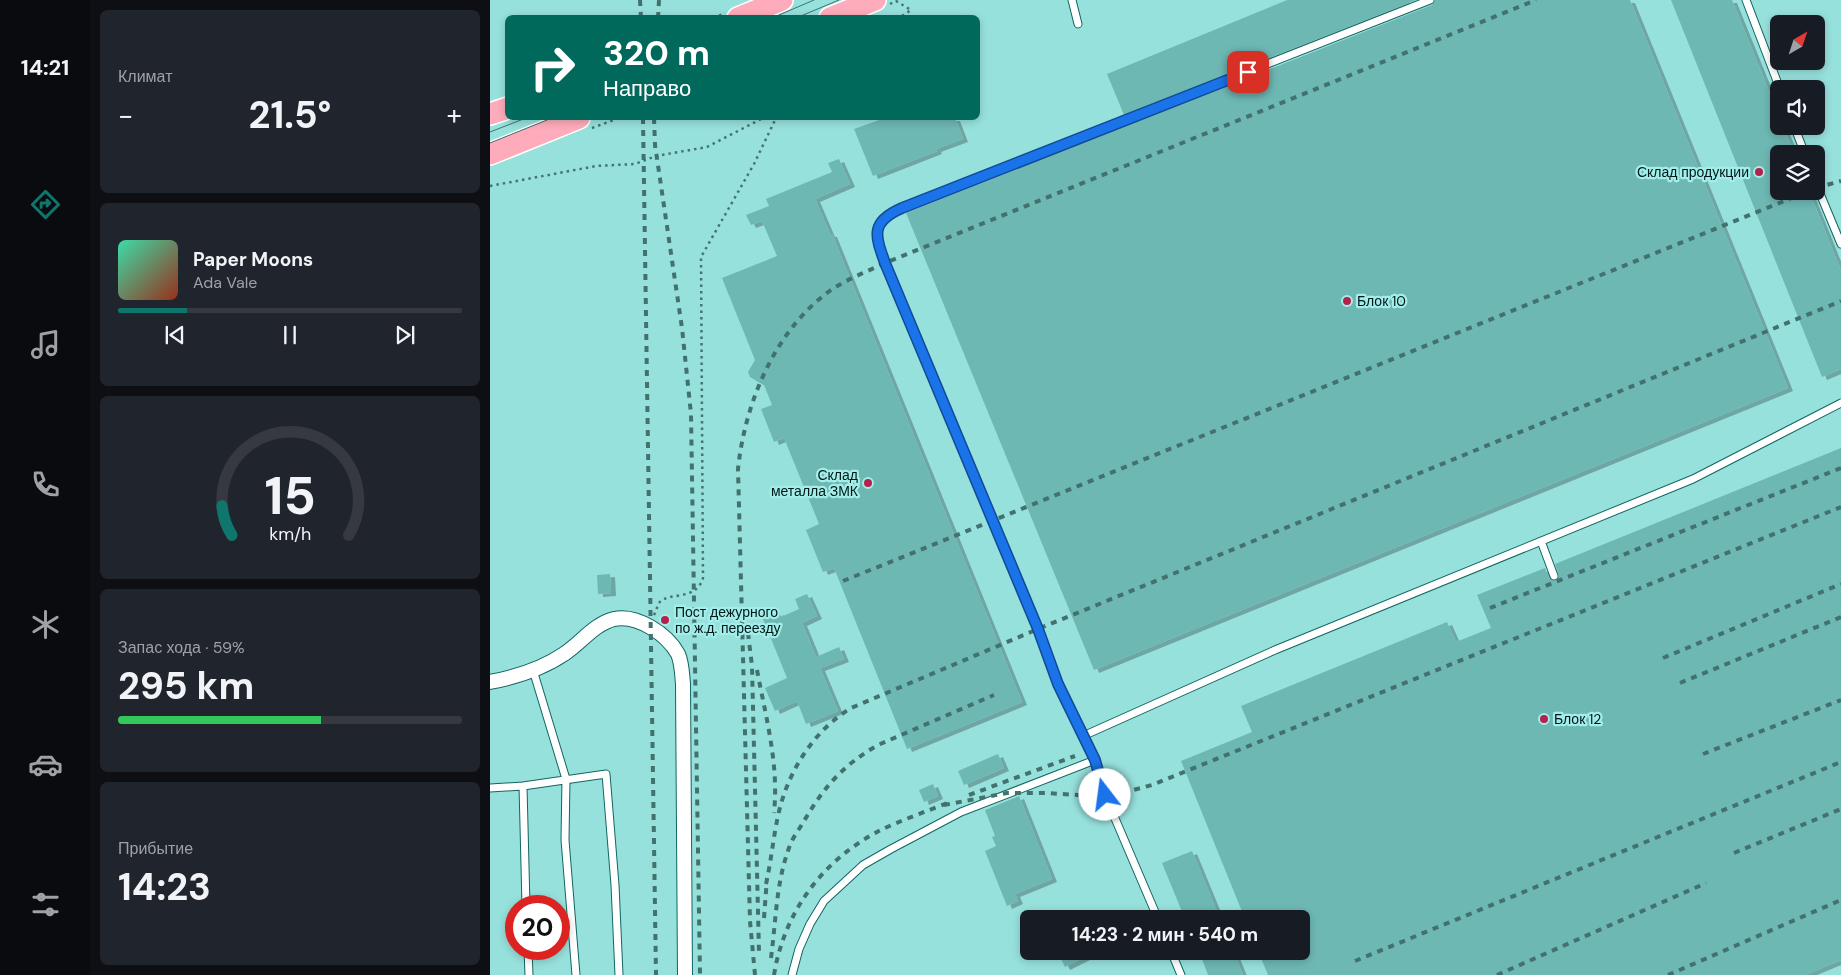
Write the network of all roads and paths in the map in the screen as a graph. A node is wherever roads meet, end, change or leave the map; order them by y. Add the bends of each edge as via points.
1 (782, 0) edge
2 (875, 0) edge
3 (1072, 0) edge
4 (1430, 0) edge
5 (1746, 0) edge
6 (911, 10) dead end
7 (745, 15) edge
8 (838, 15) edge
9 (904, 15) edge
10 (1078, 24) dead end
11 (1777, 80) edge
12 (505, 109) edge
13 (490, 114) edge
14 (574, 120) edge
15 (759, 120) edge
16 (775, 120) edge
17 (490, 154) edge
18 (490, 186) edge
19 (1823, 200) edge
20 (1841, 244) edge
21 (1841, 403) edge
22 (1542, 541) junction
23 (1554, 576) dead end
24 (654, 615) dead end
25 (533, 670) junction
26 (490, 682) edge
27 (1083, 736) junction
28 (1095, 760) junction
29 (566, 779) junction
30 (523, 786) junction
31 (490, 788) edge
32 (526, 895) edge
33 (1154, 910) edge
34 (528, 960) edge
35 (1175, 960) edge
36 (528, 975) edge
37 (576, 975) edge
38 (620, 975) edge
39 (686, 975) edge
40 (792, 975) edge
41 (1181, 975) edge

1 - 7 main road
2 - 8 main road
3 - 10 lane
4 - 27 lane via 902,208 887,216 877,229 885,263 1058,684
5 - 11 lane
6 - 9 path
12 - 13 main road
14 - 17 main road
15 - 18 path via 707,147 656,156 635,164 596,166
16 - 24 path via 701,258 703,578 694,590 664,599
19 - 20 lane
21 - 22 lane via 1693,479
22 - 23 lane
22 - 27 lane via 1275,650
25 - 26 street
25 - 29 lane
25 - 39 street via 565,654 599,627 622,618 658,633 678,655 683,684
27 - 28 lane
28 - 33 lane via 1105,795
28 - 40 lane via 961,812 863,865 824,901 799,949
29 - 30 lane
29 - 37 lane via 565,840
29 - 38 lane via 606,774
30 - 31 lane
30 - 32 lane
34 - 36 lane
35 - 41 lane

